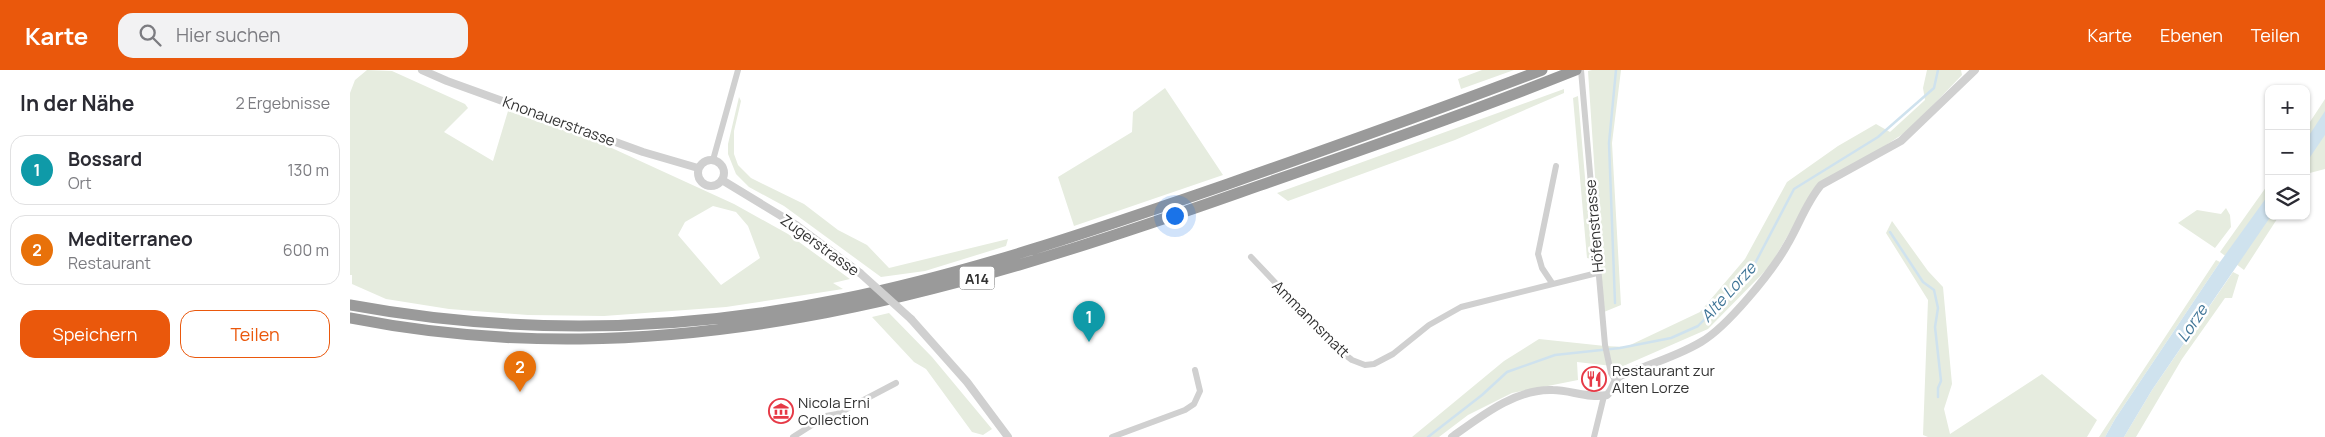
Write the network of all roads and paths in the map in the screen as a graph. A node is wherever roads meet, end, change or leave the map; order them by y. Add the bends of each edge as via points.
1 (422, 70) edge
2 (738, 70) edge
3 (1542, 70) edge
4 (1576, 70) edge
5 (1582, 70) edge
6 (1975, 70) edge
7 (713, 160) junction
8 (1556, 166) dead end
9 (698, 168) junction
10 (722, 180) junction
11 (1251, 257) dead end
12 (1598, 273) junction
13 (1552, 283) junction
14 (350, 305) edge
15 (350, 318) edge
16 (1195, 370) dead end
17 (1616, 380) junction
18 (896, 383) dead end
19 (1604, 396) junction
20 (793, 437) edge
21 (1008, 437) edge
22 (1112, 437) edge
23 (1452, 437) edge
24 (1594, 437) edge

1 - 9 street, Knonauerstrasse via 447,82 643,152
2 - 7 street
3 - 14 highway, A14 via 1074,236 972,267 842,299 718,318 583,326 472,322
4 - 15 highway, A14 via 1400,136 1092,244 970,280 836,312 713,332 595,339 479,335
5 - 12 street, Höfenstrasse
6 - 17 street via 1901,141 1821,185 1778,260 1712,334 1684,352
7 - 9 street via 704,161
7 - 10 street via 723,168
8 - 13 street via 1538,254
9 - 10 street via 703,184 715,186
10 - 21 street, Zugerstrasse, bridge via 803,230 860,272 911,319 962,376
11 - 13 street, Ammannsmatt via 1339,350 1365,365 1393,354 1429,325 1460,307
12 - 13 street, Ammannsmatt
12 - 17 street, Höfenstrasse via 1605,345
16 - 22 street via 1200,391 1194,404
17 - 19 street
18 - 20 street via 837,414 826,416
19 - 23 street via 1551,389 1530,393 1497,407
19 - 24 street

